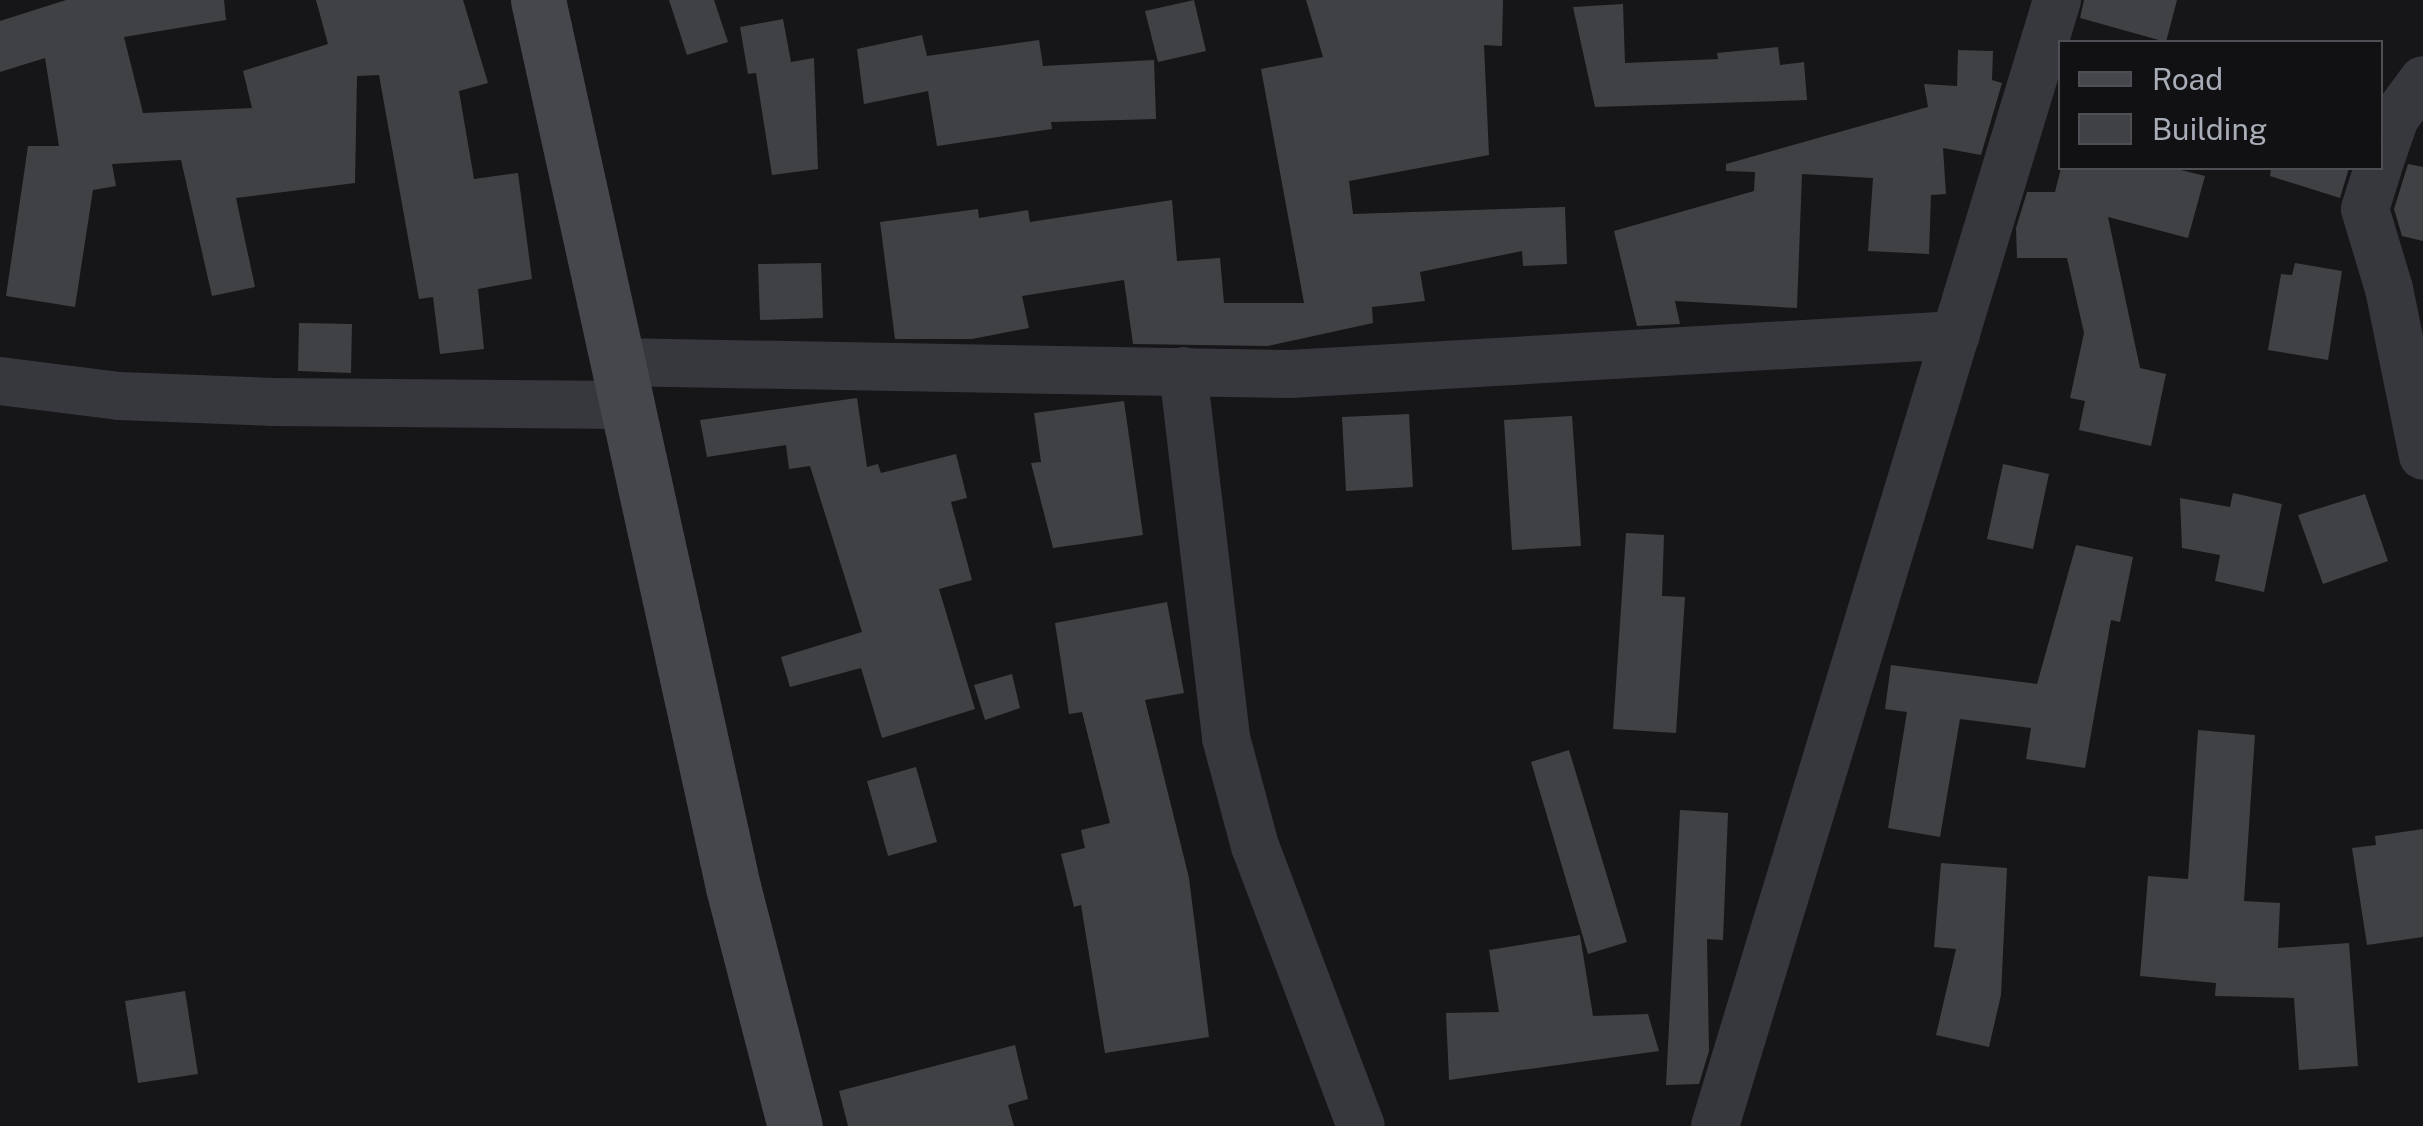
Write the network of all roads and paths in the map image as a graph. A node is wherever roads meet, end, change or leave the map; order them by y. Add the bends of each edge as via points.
1 (538, 0) edge
2 (2045, 6) edge
3 (2423, 80) edge
4 (2383, 155) edge
5 (2378, 170) edge
6 (2406, 297) edge
7 (1956, 335) junction
8 (1183, 371) junction
9 (0, 381) edge
10 (620, 384) junction
11 (2423, 456) edge
12 (795, 1126) edge
13 (1360, 1126) edge
14 (1714, 1126) edge

1 - 10 street
2 - 7 street
3 - 4 street via 2395,118
5 - 6 street via 2365,209
6 - 11 street
7 - 8 street via 1290,374
7 - 14 street
8 - 10 street
8 - 13 street via 1226,738 1255,846
9 - 10 street via 120,396 273,402
10 - 12 street via 733,887

